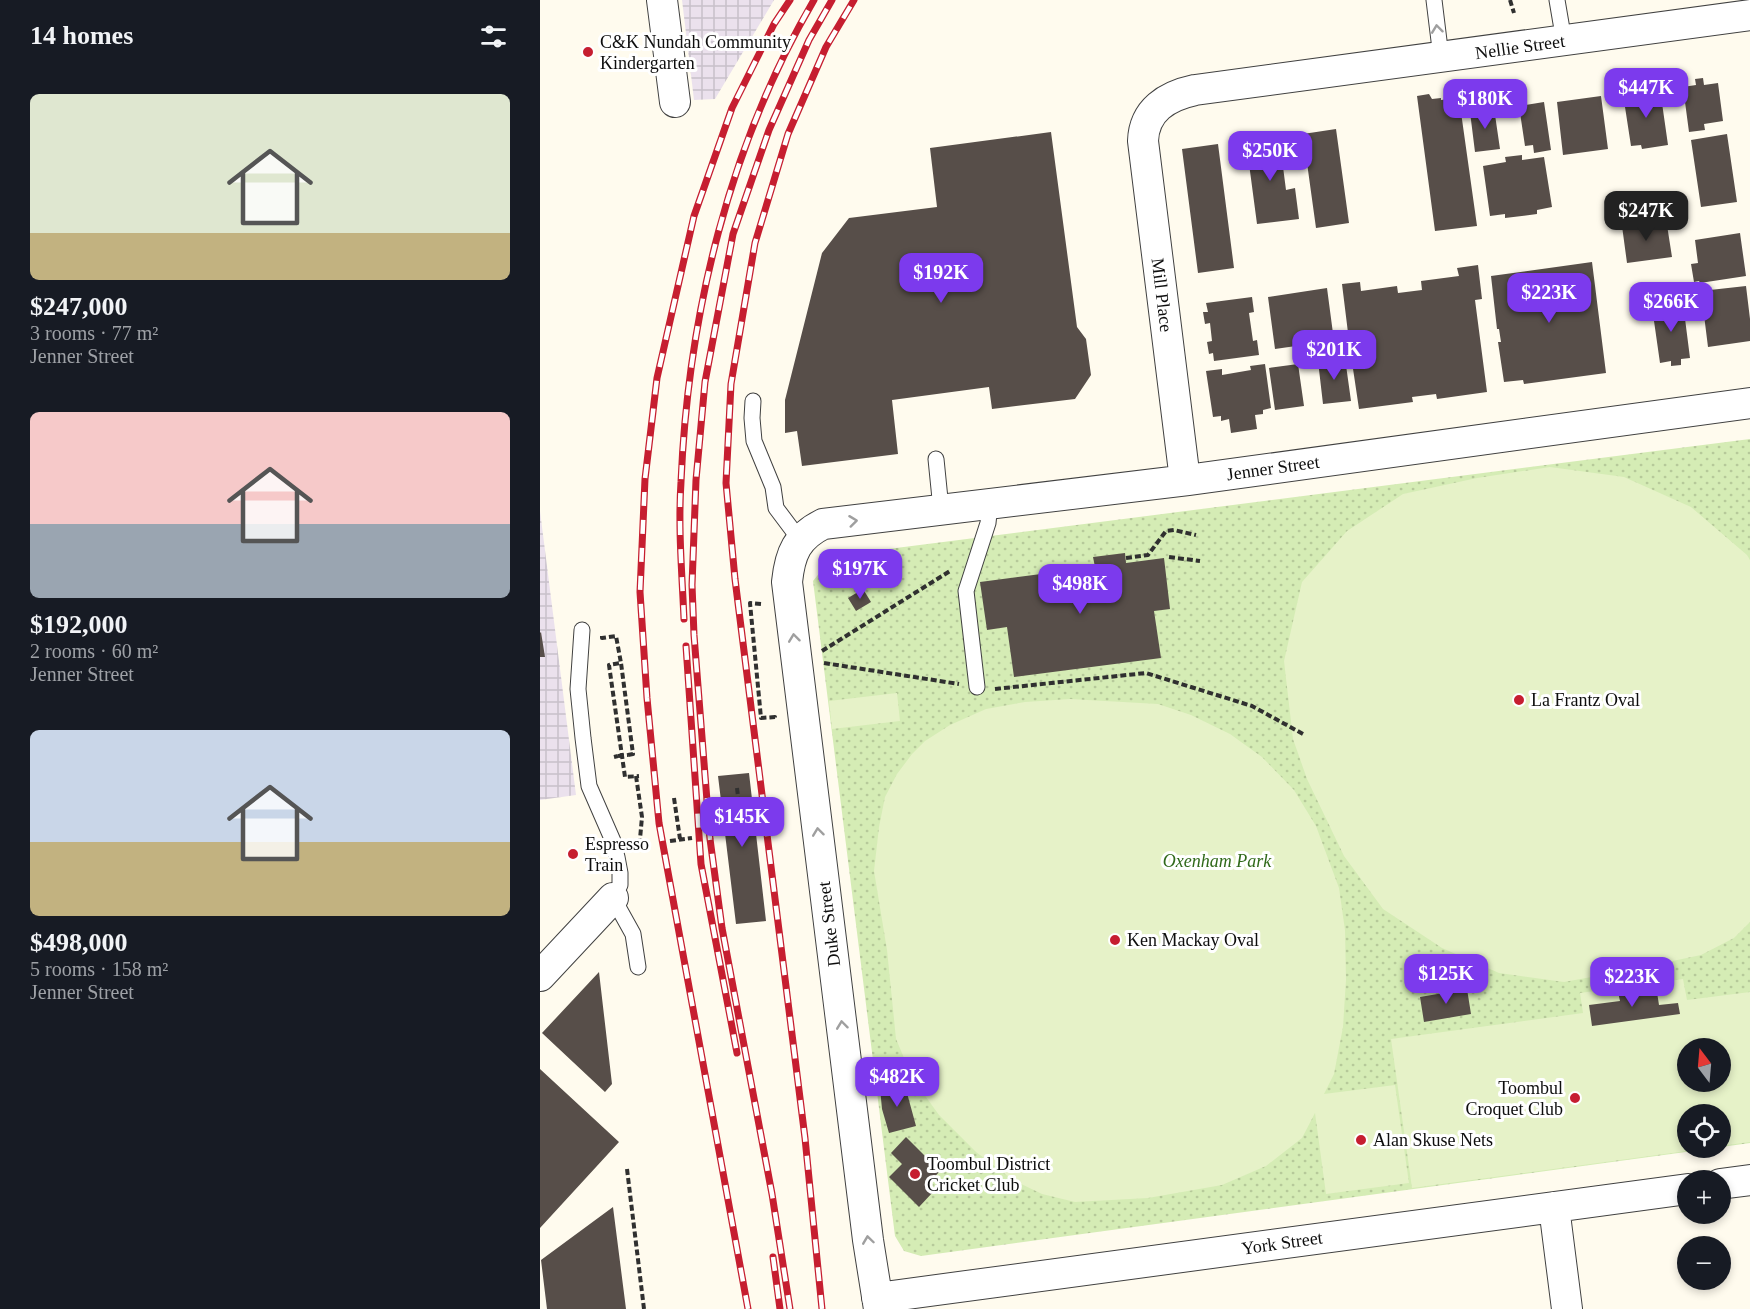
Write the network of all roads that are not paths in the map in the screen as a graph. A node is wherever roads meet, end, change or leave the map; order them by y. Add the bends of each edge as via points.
1 (662, 0) edge
2 (1434, 0) edge
3 (1557, 0) edge
4 (1750, 15) edge
5 (1564, 41) junction
6 (1440, 57) junction
7 (675, 102) dead end
8 (1153, 112) joint
9 (753, 401) dead end
10 (1750, 403) edge
11 (936, 459) dead end
12 (1185, 480) junction
13 (990, 504) junction
14 (941, 509) junction
15 (800, 540) junction
16 (582, 630) dead end
17 (977, 687) road end
18 (613, 898) junction
19 (638, 967) dead end
20 (540, 974) edge
21 (1750, 1180) edge
22 (1731, 1183) edge
23 (1677, 1190) edge
24 (1554, 1207) junction
25 (878, 1303) edge
26 (1568, 1309) edge

1 - 7 street
6 -> 2 lane
3 - 5 lane
4 - 5 street, Nellie Street
5 - 6 street, Nellie Street
6 - 8 street, Nellie Street via 1195,90 1170,98
8 - 12 street, Mill Place via 1147,120 1143,141
9 - 15 lane via 754,441 773,487 776,508
10 - 12 street, Jenner Street
11 - 14 lane
12 - 13 street, Jenner Street
13 - 14 street, Jenner Street
13 - 17 lane via 988,523 966,591
15 -> 14 street, Jenner Street via 824,524
25 -> 15 street, Duke Street via 787,582 788,568
16 - 18 lane via 578,689 583,738 589,786 613,841 620,873 620,885
18 - 19 lane via 633,934
18 - 20 street
21 - 22 street
23 - 24 street, York Street
24 - 25 street, York Street
24 - 26 street

